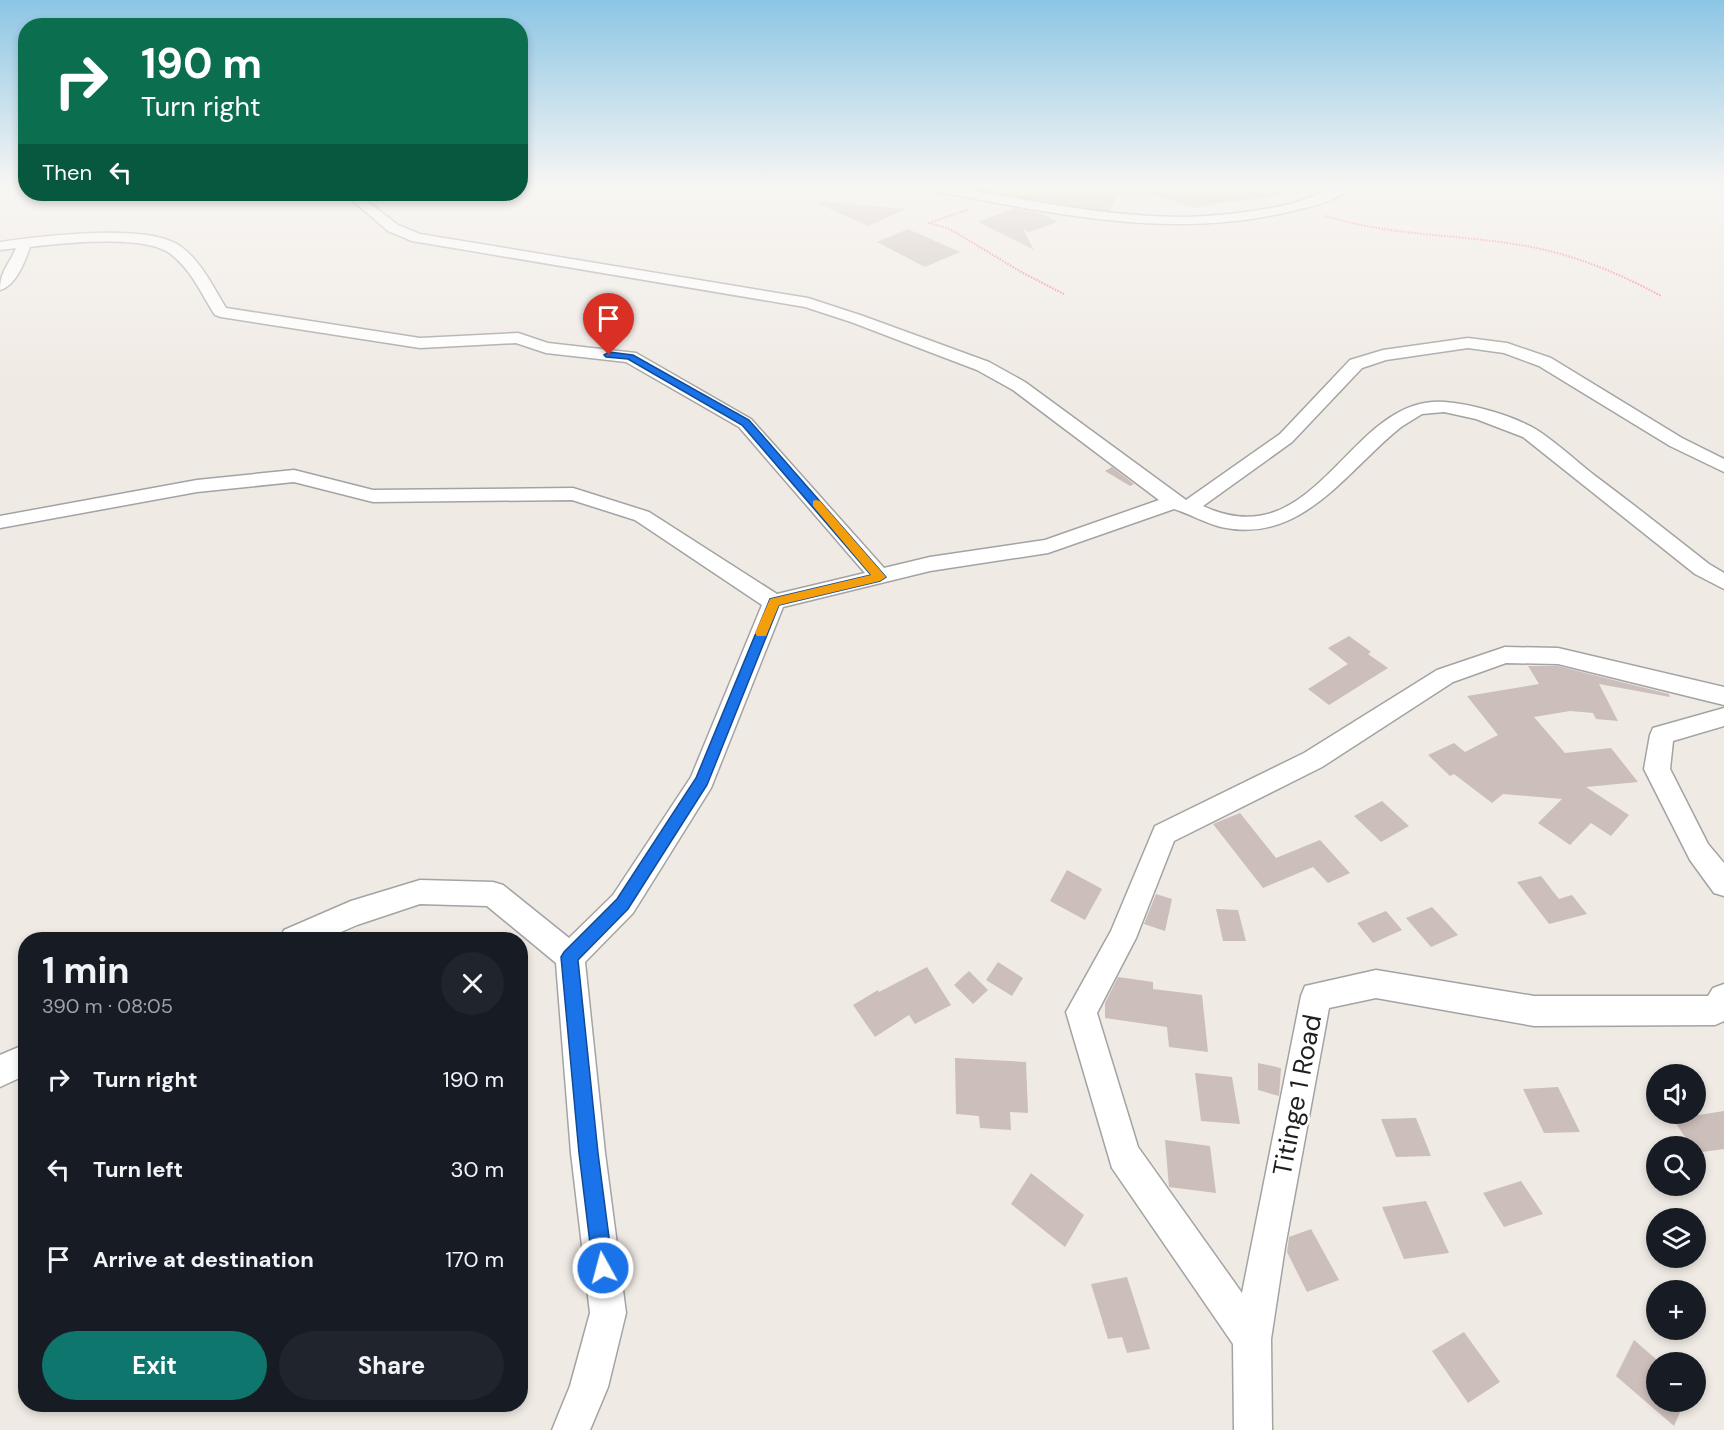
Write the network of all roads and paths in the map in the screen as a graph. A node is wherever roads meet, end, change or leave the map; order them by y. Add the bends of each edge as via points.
1 (21, 254) edge
2 (179, 254) edge
3 (512, 254) edge
4 (991, 254) edge
5 (1558, 254) edge
6 (0, 285) edge
7 (1064, 294) dead end
8 (1661, 296) dead end
9 (1724, 466) edge
10 (1181, 504) junction
11 (0, 522) edge
12 (880, 577) junction
13 (1724, 582) edge
14 (774, 602) junction
15 (1724, 696) edge
16 (1724, 717) edge
17 (1724, 884) edge
18 (310, 932) edge
19 (570, 957) junction
20 (1724, 998) edge
21 (18, 1063) edge
22 (0, 1071) edge
23 (1252, 1340) junction
24 (571, 1430) edge
25 (1252, 1430) edge

1 - 6 street
2 - 12 street via 221,312 420,343 518,338 546,348 630,357 745,423
3 - 10 street via 808,303 920,342 983,366 1019,386
4 - 7 path
5 - 8 path
9 - 10 street via 1676,442 1545,362 1507,348 1468,343 1383,355 1356,364 1286,438
10 - 12 street via 1048,546 930,564
10 - 13 street via 1223,521 1255,525 1282,518 1313,498 1407,413 1433,407 1477,414 1529,434
11 - 14 street via 197,486 294,476 373,496 573,494 642,516
12 - 14 street
14 - 19 street via 702,781 623,904
15 - 23 street via 1558,656 1505,655 1445,676 1313,760 1164,834 1122,938 1081,1012 1124,1156
16 - 17 street via 1662,735 1657,769 1699,852
18 - 19 street via 420,892 493,894
19 - 24 street via 608,1313 589,1387
20 - 23 street, Titinge 1 Road via 1715,1010 1534,1011 1376,984 1316,996
21 - 22 street
23 - 25 street, Titinge 1 Road

